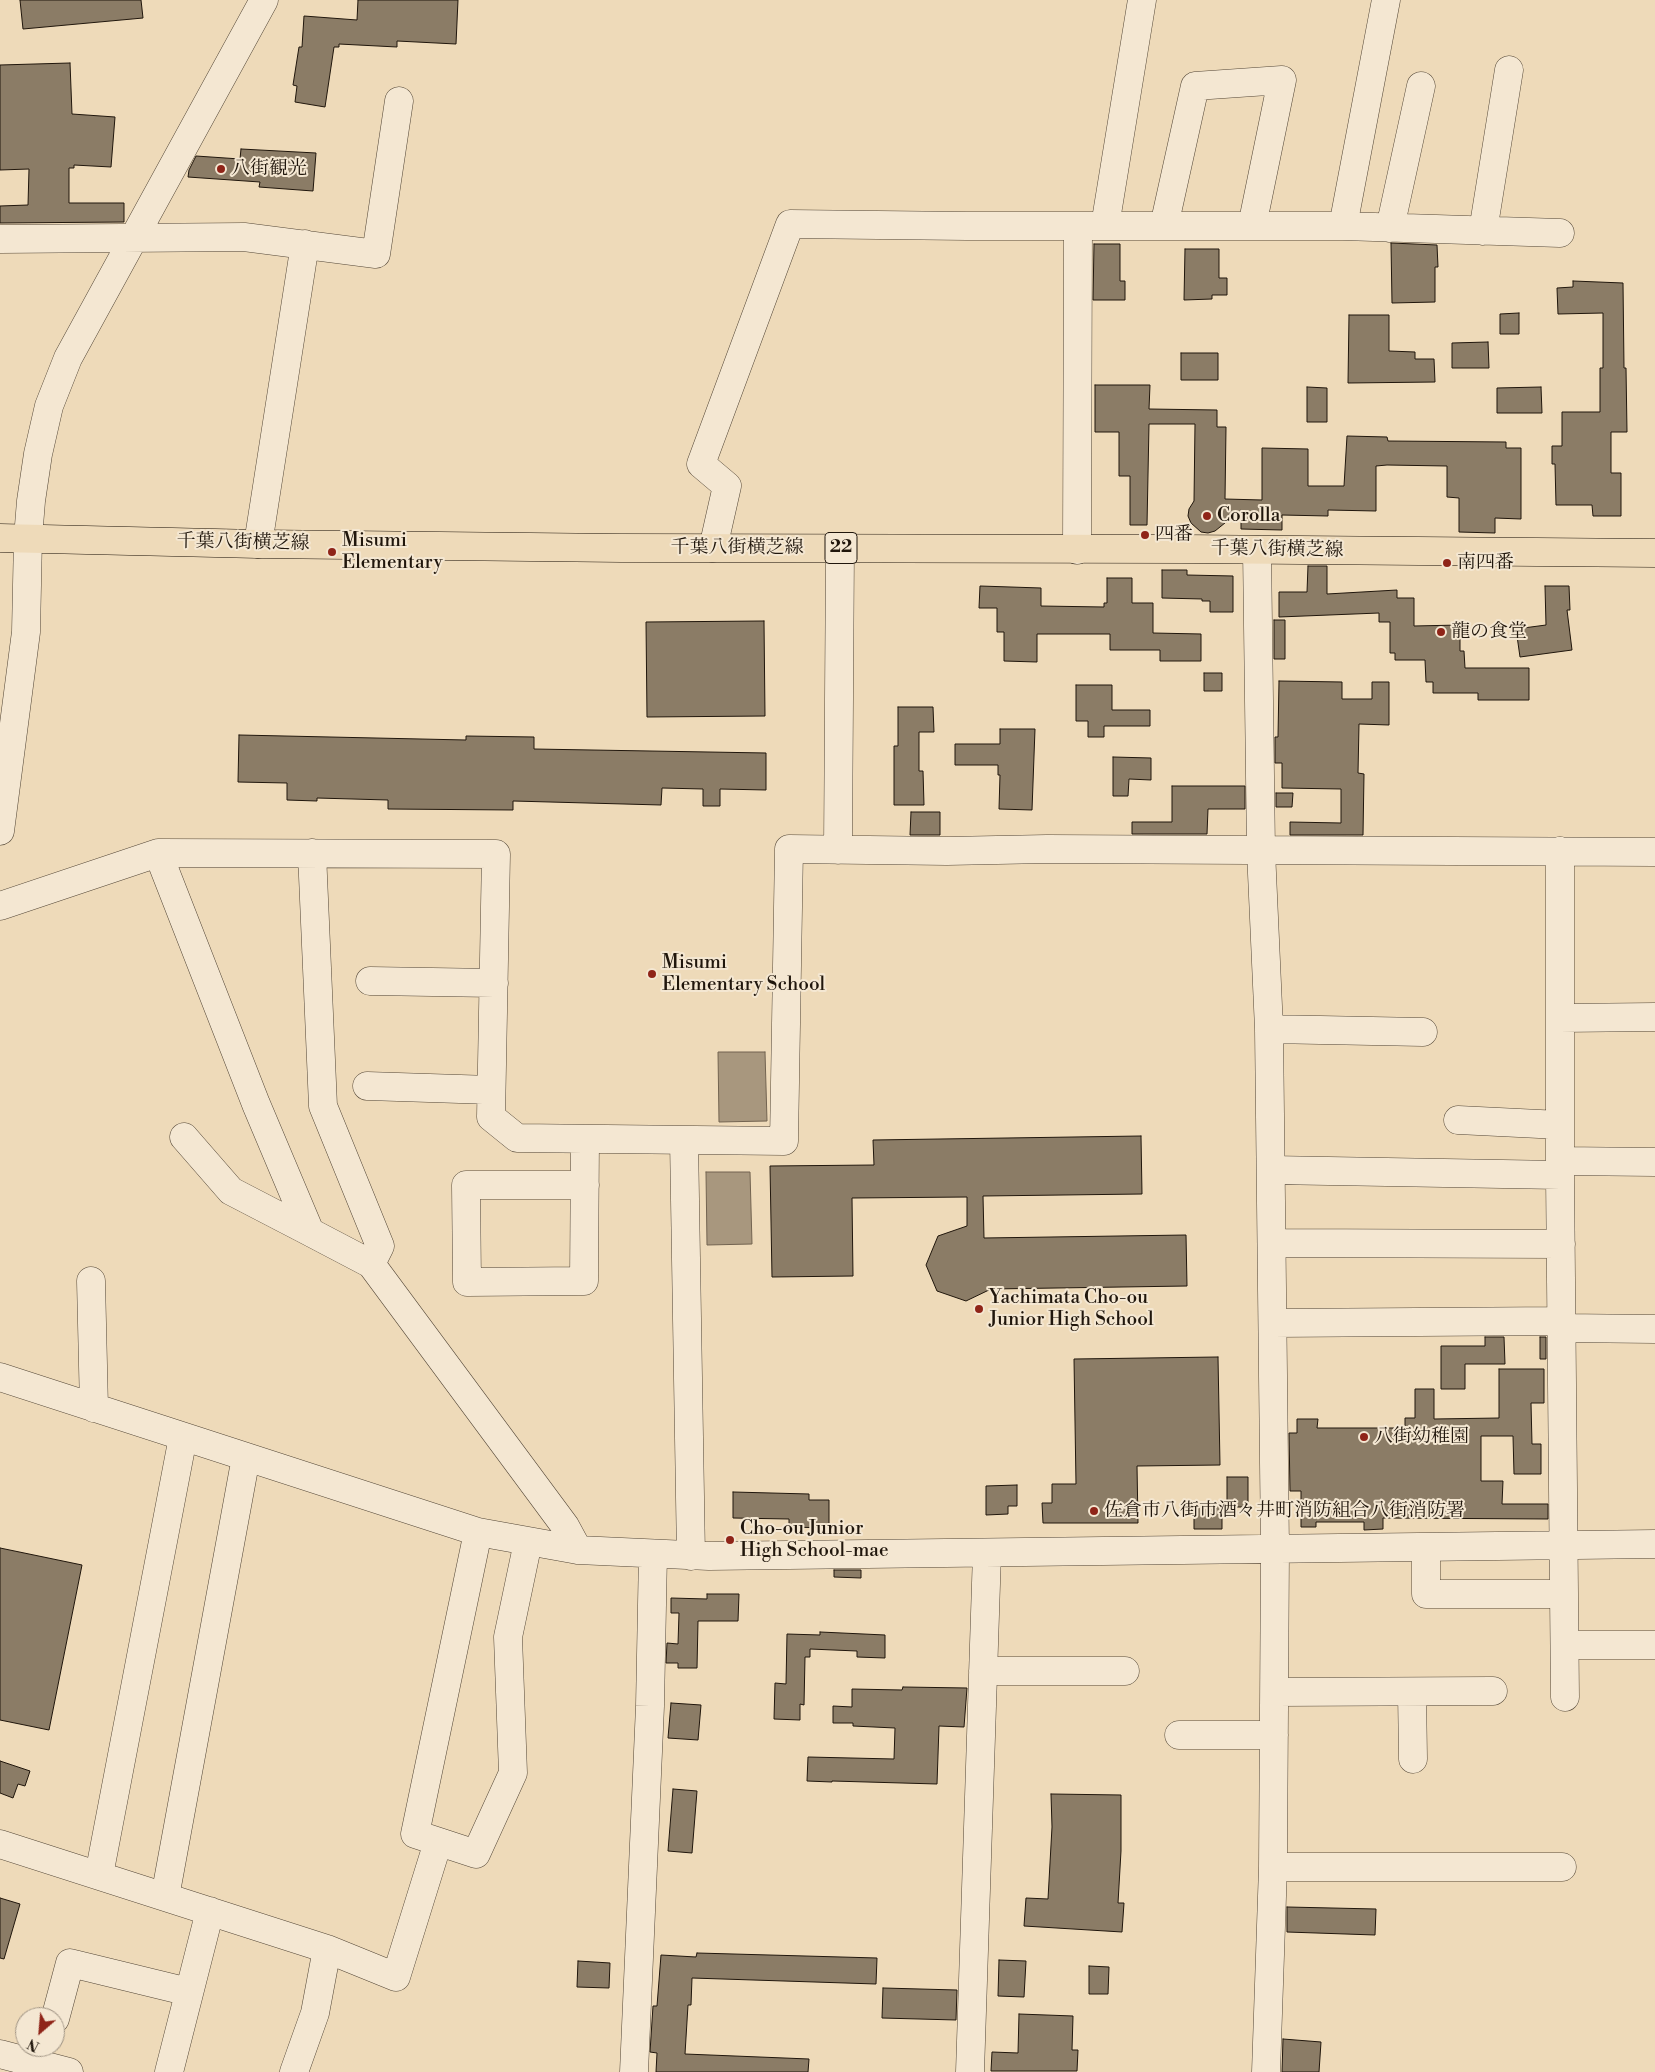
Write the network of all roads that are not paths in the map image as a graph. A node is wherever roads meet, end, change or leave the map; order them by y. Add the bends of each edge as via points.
1 (264, 0) edge
2 (1142, 0) edge
3 (1386, 0) edge
4 (1509, 70) dead end
5 (1422, 86) dead end
6 (399, 101) dead end
7 (1091, 226) junction
8 (1164, 226) junction
9 (1252, 226) junction
10 (1342, 226) junction
11 (1390, 228) junction
12 (1483, 231) junction
13 (1560, 233) dead end
14 (133, 238) junction
15 (0, 239) edge
16 (305, 244) junction
17 (0, 538) edge
18 (28, 538) junction
19 (258, 544) junction
20 (712, 548) junction
21 (840, 548) junction
22 (1077, 550) junction
23 (1257, 550) junction
24 (1655, 553) edge
25 (0, 831) edge
26 (838, 850) junction
27 (1261, 851) junction
28 (1560, 851) junction
29 (158, 852) junction
30 (1655, 852) edge
31 (312, 853) junction
32 (0, 906) edge
33 (370, 981) dead end
34 (494, 983) junction
35 (1655, 1017) edge
36 (1560, 1018) junction
37 (1269, 1029) junction
38 (1423, 1032) dead end
39 (367, 1086) dead end
40 (492, 1090) junction
41 (1458, 1120) dead end
42 (1560, 1125) junction
43 (184, 1137) dead end
44 (585, 1139) junction
45 (684, 1140) junction
46 (1655, 1162) edge
47 (1560, 1168) junction
48 (1270, 1170) junction
49 (585, 1185) junction
50 (310, 1232) junction
51 (1272, 1243) junction
52 (1561, 1244) junction
53 (372, 1264) junction
54 (91, 1281) dead end
55 (1273, 1323) junction
56 (1562, 1325) junction
57 (1655, 1329) edge
58 (0, 1377) edge
59 (94, 1408) junction
60 (183, 1437) junction
61 (246, 1457) junction
62 (478, 1532) junction
63 (528, 1542) junction
64 (1655, 1544) edge
65 (1564, 1546) junction
66 (1426, 1547) junction
67 (1275, 1549) junction
68 (578, 1550) junction
69 (987, 1553) junction
70 (653, 1554) junction
71 (691, 1556) junction
72 (1564, 1594) junction
73 (1565, 1645) junction
74 (1655, 1645) edge
75 (983, 1671) junction
76 (1126, 1671) dead end
77 (1493, 1691) dead end
78 (1274, 1692) junction
79 (1412, 1692) junction
80 (1565, 1697) dead end
81 (1179, 1735) dead end
82 (1274, 1735) junction
83 (1413, 1759) dead end
84 (438, 1842) junction
85 (0, 1844) edge
86 (1562, 1866) dead end
87 (1274, 1867) junction
88 (99, 1875) junction
89 (165, 1897) junction
90 (210, 1911) junction
91 (327, 1949) junction
92 (189, 1992) junction
93 (58, 2007) edge
94 (0, 2054) edge
95 (15, 2055) edge
96 (46, 2057) edge
97 (69, 2072) edge
98 (169, 2072) edge
99 (294, 2072) edge
100 (634, 2072) edge
101 (970, 2072) edge
102 (1266, 2072) edge

1 - 14 street
2 - 7 street
3 - 10 street
4 - 12 street
5 - 11 street
6 - 16 street via 376,254
7 - 8 street
7 - 20 street via 790,224 701,464 727,486
7 - 22 street
8 - 9 street
8 - 9 street via 1195,86 1282,80
9 - 10 street
10 - 11 street
11 - 12 street
12 - 13 street
14 - 15 street
14 - 16 street via 244,237
14 - 18 street via 68,358 49,406 38,454
16 - 19 street
17 - 18 main road, 千葉八街横芝線 / 22
18 - 19 main road, 千葉八街横芝線 / 22
18 - 25 street via 26,632
19 - 20 main road, 千葉八街横芝線 / 22
20 - 21 main road, 千葉八街横芝線 / 22
21 - 22 main road, 千葉八街横芝線 / 22
21 - 26 street
22 - 23 main road, 千葉八街横芝線 / 22
23 - 24 main road, 千葉八街横芝線 / 22
23 - 27 street
26 - 27 street
26 - 45 street via 790,849 784,1141
27 - 28 street
27 - 37 street
28 - 30 street
28 - 36 street
29 - 31 street
29 - 32 street
29 - 50 street
31 - 34 street via 496,854
31 - 53 street via 323,1106 380,1246
33 - 34 street
34 - 40 street
35 - 36 street
36 - 42 street
37 - 38 street
37 - 48 street
39 - 40 street
40 - 44 street via 491,1117 518,1138
41 - 42 street
42 - 47 street
43 - 50 street via 231,1191
44 - 45 street
44 - 49 street
45 - 71 street
46 - 47 street
47 - 48 street
47 - 52 street
48 - 51 street
49 - 49 street via 584,1281 468,1282 466,1185
50 - 53 street
51 - 52 street
51 - 55 street
52 - 56 street
53 - 68 street via 565,1526
54 - 59 street
55 - 56 street
55 - 67 street
56 - 57 street
56 - 65 street
58 - 59 street
59 - 60 street
60 - 61 street
60 - 88 street
61 - 62 street
61 - 89 street
62 - 63 street
62 - 84 street via 414,1834
63 - 68 street
63 - 84 street via 508,1637 513,1773 476,1854
64 - 65 street
65 - 66 street
65 - 72 street
66 - 67 street
66 - 72 street via 1426,1594
67 - 69 street
67 - 78 street
68 - 70 street
69 - 71 street
69 - 75 street
70 - 71 street
70 - 100 street via 650,1706
72 - 73 street
73 - 74 street
73 - 80 street
75 - 76 street
75 - 101 street
77 - 79 street
78 - 79 street
78 - 82 street
79 - 83 street
81 - 82 street
82 - 87 street
84 - 91 street via 396,1978
85 - 88 street
86 - 87 street
87 - 102 street
88 - 89 street
89 - 90 street
90 - 91 street
90 - 92 street
91 - 99 street via 314,2013
92 - 93 street via 70,1963
92 - 98 street
94 - 95 street
96 - 97 street

